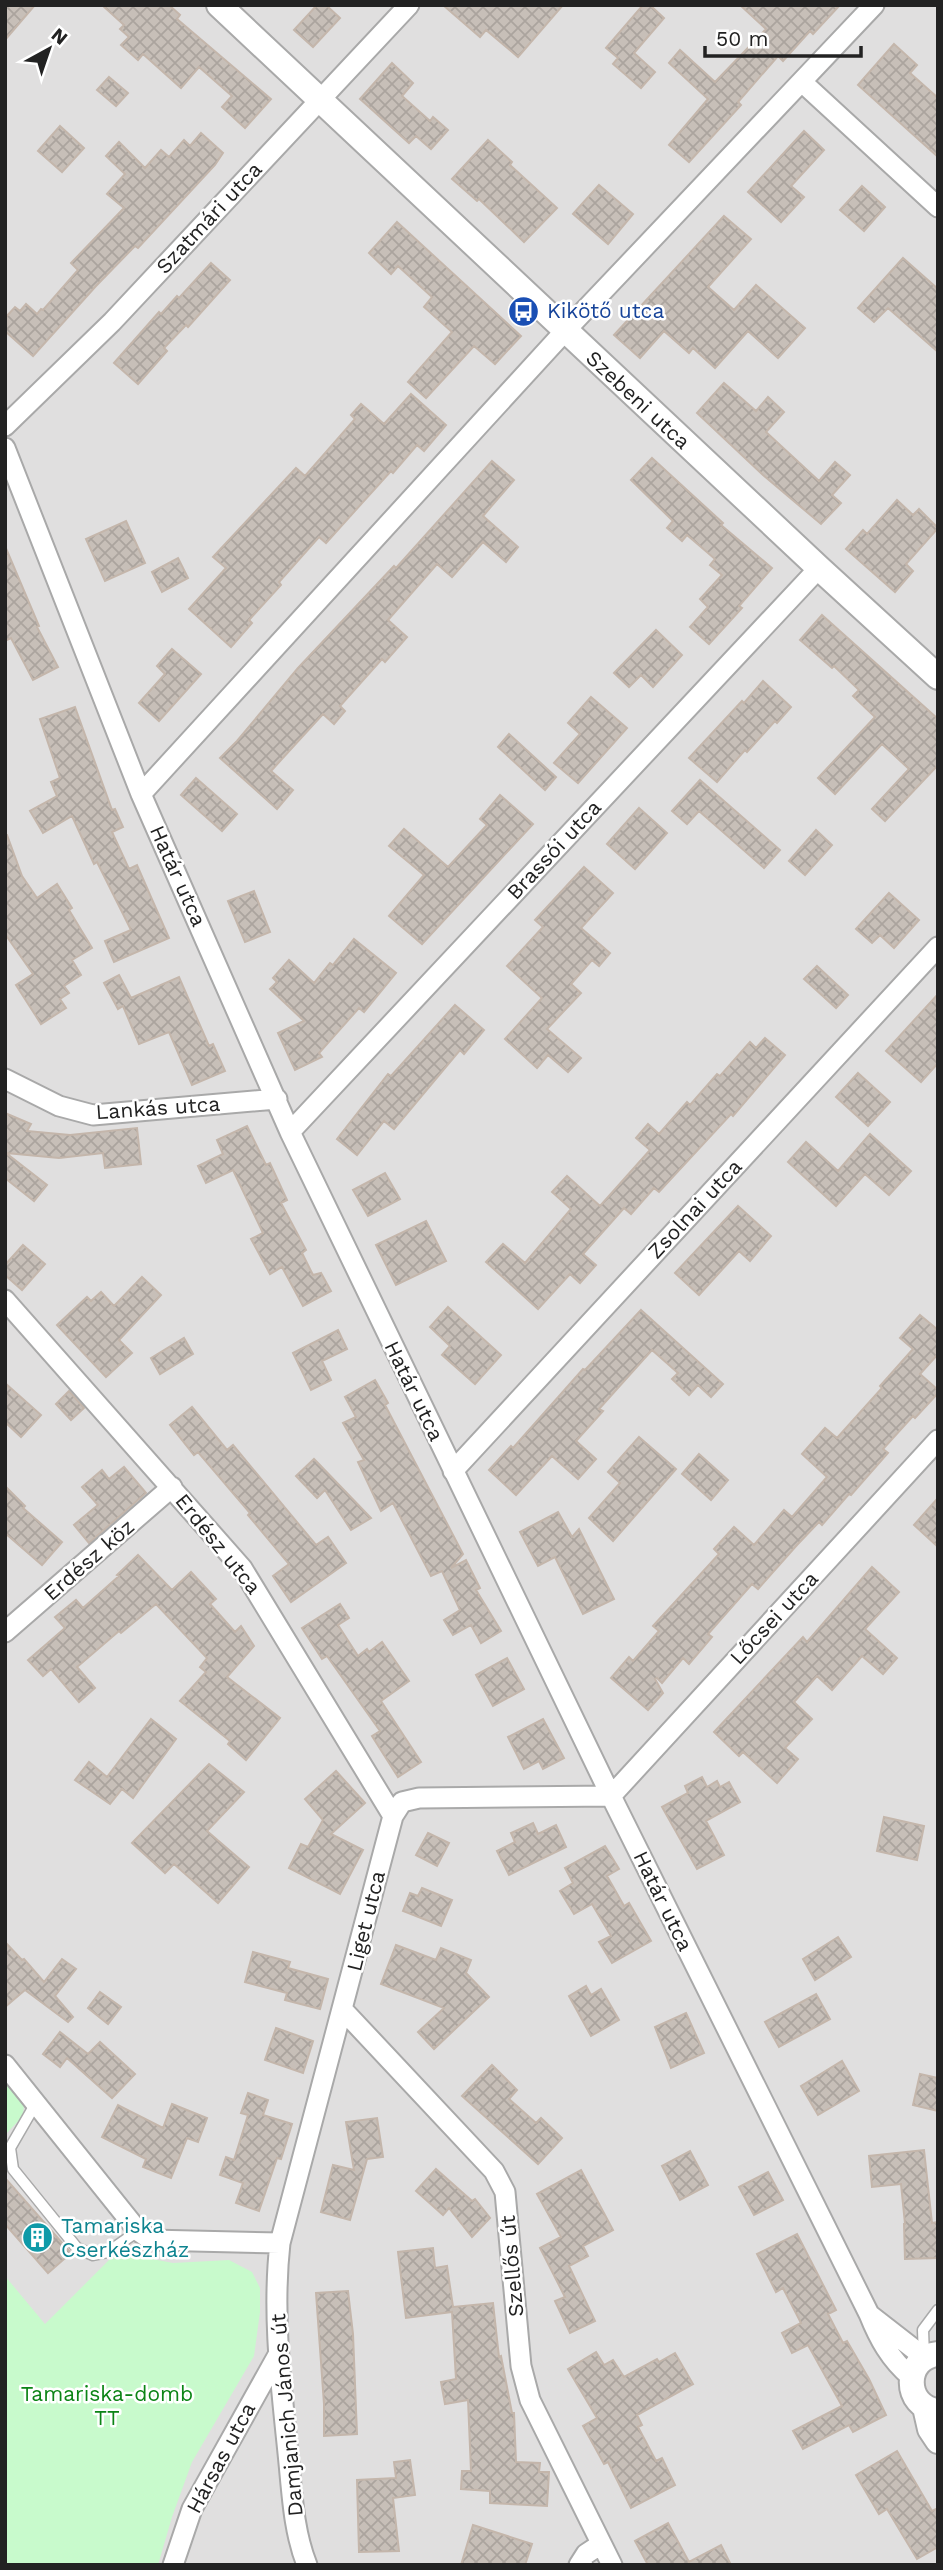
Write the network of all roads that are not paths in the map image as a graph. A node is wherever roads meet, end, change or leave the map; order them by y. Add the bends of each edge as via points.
1 (219, 5) edge
2 (408, 5) edge
3 (874, 5) edge
4 (802, 82) junction
5 (319, 100) junction
6 (938, 207) edge
7 (565, 331) junction
8 (5, 426) edge
9 (5, 448) edge
10 (819, 568) junction
11 (938, 677) edge
12 (141, 794) junction
13 (938, 947) edge
14 (5, 1079) edge
15 (277, 1099) junction
16 (290, 1132) junction
17 (5, 1300) edge
18 (938, 1440) edge
19 (453, 1471) junction
20 (172, 1487) junction
21 (5, 1632) edge
22 (611, 1796) junction
23 (393, 1816) junction
24 (343, 2010) junction
25 (5, 2065) edge
26 (36, 2103) junction
27 (138, 2231) junction
28 (280, 2243) junction
29 (938, 2310) edge
30 (278, 2355) junction
31 (924, 2363) edge
32 (931, 2409) edge
33 (938, 2441) edge
34 (601, 2544) junction
35 (173, 2565) edge
36 (307, 2565) edge
37 (579, 2565) edge
38 (612, 2565) edge

1 - 5 street, Szebeni utca
2 - 5 street, Szatmári utca
3 - 4 street
4 - 6 street
4 - 7 street
5 - 7 street, Szebeni utca
5 - 8 street, Szatmári utca via 112,322
7 - 10 street, Szebeni utca
7 - 12 street
9 - 12 street, Határ utca
10 - 11 street, Szebeni utca
10 - 16 street, Brassói utca
12 - 15 street, Határ utca
13 - 19 street, Zsolnai utca
14 - 15 street, Lankás utca via 59,1106 93,1115
15 - 16 street, Határ utca
16 - 19 street, Határ utca
17 - 20 street, Erdész utca
18 - 22 street, Lőcsei utca
19 - 22 street, Határ utca
20 - 21 street, Erdész köz
20 - 23 street, Erdész utca via 242,1568
22 - 23 street via 419,1798 402,1802
22 - 31 street, Határ utca via 880,2342 898,2365
23 - 24 street, Liget utca
24 - 28 street, Liget utca
24 - 34 street, Szellős út via 494,2171 505,2192 521,2366 530,2400
25 - 26 street
26 - 27 street
26 - 27 lane via 10,2148 13,2169 77,2248 93,2255 108,2252
27 - 28 street via 151,2240
28 - 30 street, Damjanich János út
29 - 31 lane via 923,2330
30 - 35 street, Hársas utca via 192,2509
30 - 36 street, Damjanich János út via 297,2535
31 - 32 street via 915,2399
32 - 33 street via 930,2429
34 - 37 street
34 - 38 street, Szellős út

